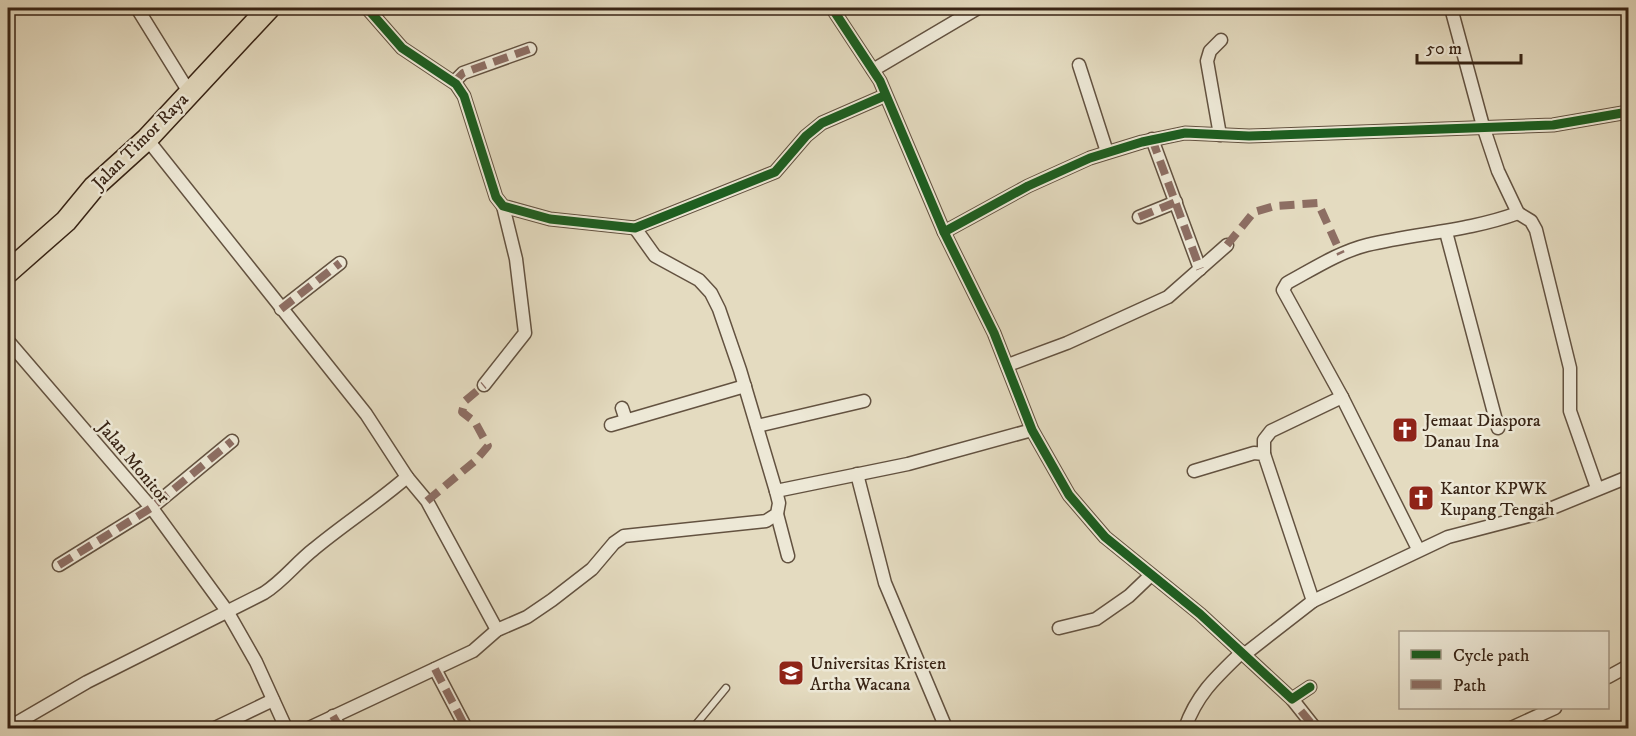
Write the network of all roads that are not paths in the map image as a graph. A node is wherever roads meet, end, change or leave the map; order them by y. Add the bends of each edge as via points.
1 (137, 8) edge
2 (269, 8) edge
3 (367, 8) edge
4 (832, 8) edge
5 (978, 8) edge
6 (1452, 8) edge
7 (1221, 40) dead end
8 (530, 49) dead end
9 (1079, 64) dead end
10 (873, 70) junction
11 (456, 84) junction
12 (189, 92) junction
13 (884, 96) junction
14 (1629, 112) edge
15 (1483, 126) junction
16 (1220, 135) junction
17 (147, 139) junction
18 (1152, 139) junction
19 (1107, 152) junction
20 (1176, 202) junction
21 (503, 206) junction
22 (1518, 213) junction
23 (1139, 217) dead end
24 (635, 228) junction
25 (944, 232) junction
26 (1446, 232) junction
27 (1227, 245) dead end
28 (339, 263) dead end
29 (1200, 269) junction
30 (8, 272) edge
31 (281, 309) junction
32 (8, 340) edge
33 (1008, 365) junction
34 (484, 385) dead end
35 (745, 386) junction
36 (1342, 397) junction
37 (864, 401) dead end
38 (611, 424) dead end
39 (757, 426) junction
40 (1498, 428) dead end
41 (1032, 430) junction
42 (232, 441) dead end
43 (1264, 454) junction
44 (1194, 471) dead end
45 (857, 474) junction
46 (407, 477) junction
47 (1629, 477) edge
48 (1597, 488) junction
49 (776, 491) junction
50 (151, 508) junction
51 (777, 514) junction
52 (1418, 549) junction
53 (788, 556) dead end
54 (59, 565) dead end
55 (1151, 575) junction
56 (1313, 601) junction
57 (227, 611) junction
58 (1059, 628) dead end
59 (497, 630) junction
60 (1244, 653) junction
61 (1629, 666) edge
62 (435, 669) junction
63 (1609, 676) edge
64 (1310, 687) dead end
65 (726, 688) dead end
66 (1292, 699) junction
67 (273, 700) junction
68 (1553, 709) edge
69 (333, 716) junction
70 (8, 729) edge
71 (215, 729) edge
72 (286, 729) edge
73 (309, 729) edge
74 (340, 729) edge
75 (466, 729) edge
76 (693, 729) edge
77 (946, 729) edge
78 (1185, 729) edge
79 (1315, 729) edge
80 (1511, 729) edge

1 - 12 street
2 - 12 highway, Jalan Timor Raya
3 - 11 street via 402,48
4 - 10 street
5 - 10 street
6 - 15 street
7 - 16 street via 1210,51 1207,61
8 - 11 street via 463,73
9 - 19 street
10 - 13 street
11 - 21 street via 464,96 496,197
12 - 17 highway, Jalan Timor Raya
13 - 24 street via 822,123 775,172
13 - 25 street
14 - 15 street via 1553,125
15 - 16 street
15 - 22 street
16 - 18 street via 1185,133
17 - 30 highway, Jalan Timor Raya via 94,187 66,221
17 - 31 street
18 - 19 street
18 - 20 street
19 - 25 street via 1028,186
20 - 23 street
20 - 29 street
21 - 24 street via 550,219
21 - 34 street via 516,259 525,333
22 - 26 street
22 - 48 street via 1531,220 1536,230 1570,368 1570,411
24 - 35 street via 655,256 699,280 711,293
25 - 33 street
26 - 36 street via 1358,248 1285,285 1284,295
26 - 40 street
27 - 29 street
28 - 31 street
29 - 33 street via 1168,297 1149,307
31 - 46 street via 366,414
32 - 50 street, Jalan Monitor
33 - 41 street
35 - 38 street via 624,414
35 - 39 street
36 - 43 street via 1271,431 1264,440
36 - 52 street
37 - 39 street
39 - 49 street
41 - 45 street via 959,452
41 - 55 street via 1069,495 1105,537
42 - 50 street
43 - 44 street via 1254,453
43 - 56 street
45 - 49 street
45 - 77 street via 885,583
46 - 57 street via 303,558 278,584
46 - 59 street via 427,501
47 - 48 street
48 - 52 street via 1540,513 1448,537
49 - 51 street
50 - 54 street
50 - 57 street, Jalan Monitor
51 - 53 street
51 - 59 street via 766,521 624,536 592,569 552,600
52 - 56 street
55 - 58 street via 1130,596 1096,619
55 - 60 street
56 - 60 street
57 - 67 street, Jalan Monitor
57 - 70 street via 87,682
59 - 62 street via 473,651
60 - 66 street
60 - 78 street via 1216,676 1195,702
61 - 63 street
62 - 69 street
62 - 75 street
64 - 66 street
65 - 76 lane
66 - 79 street
67 - 71 street
67 - 72 street, Jalan Monitor
68 - 80 street
69 - 73 street
69 - 74 street

